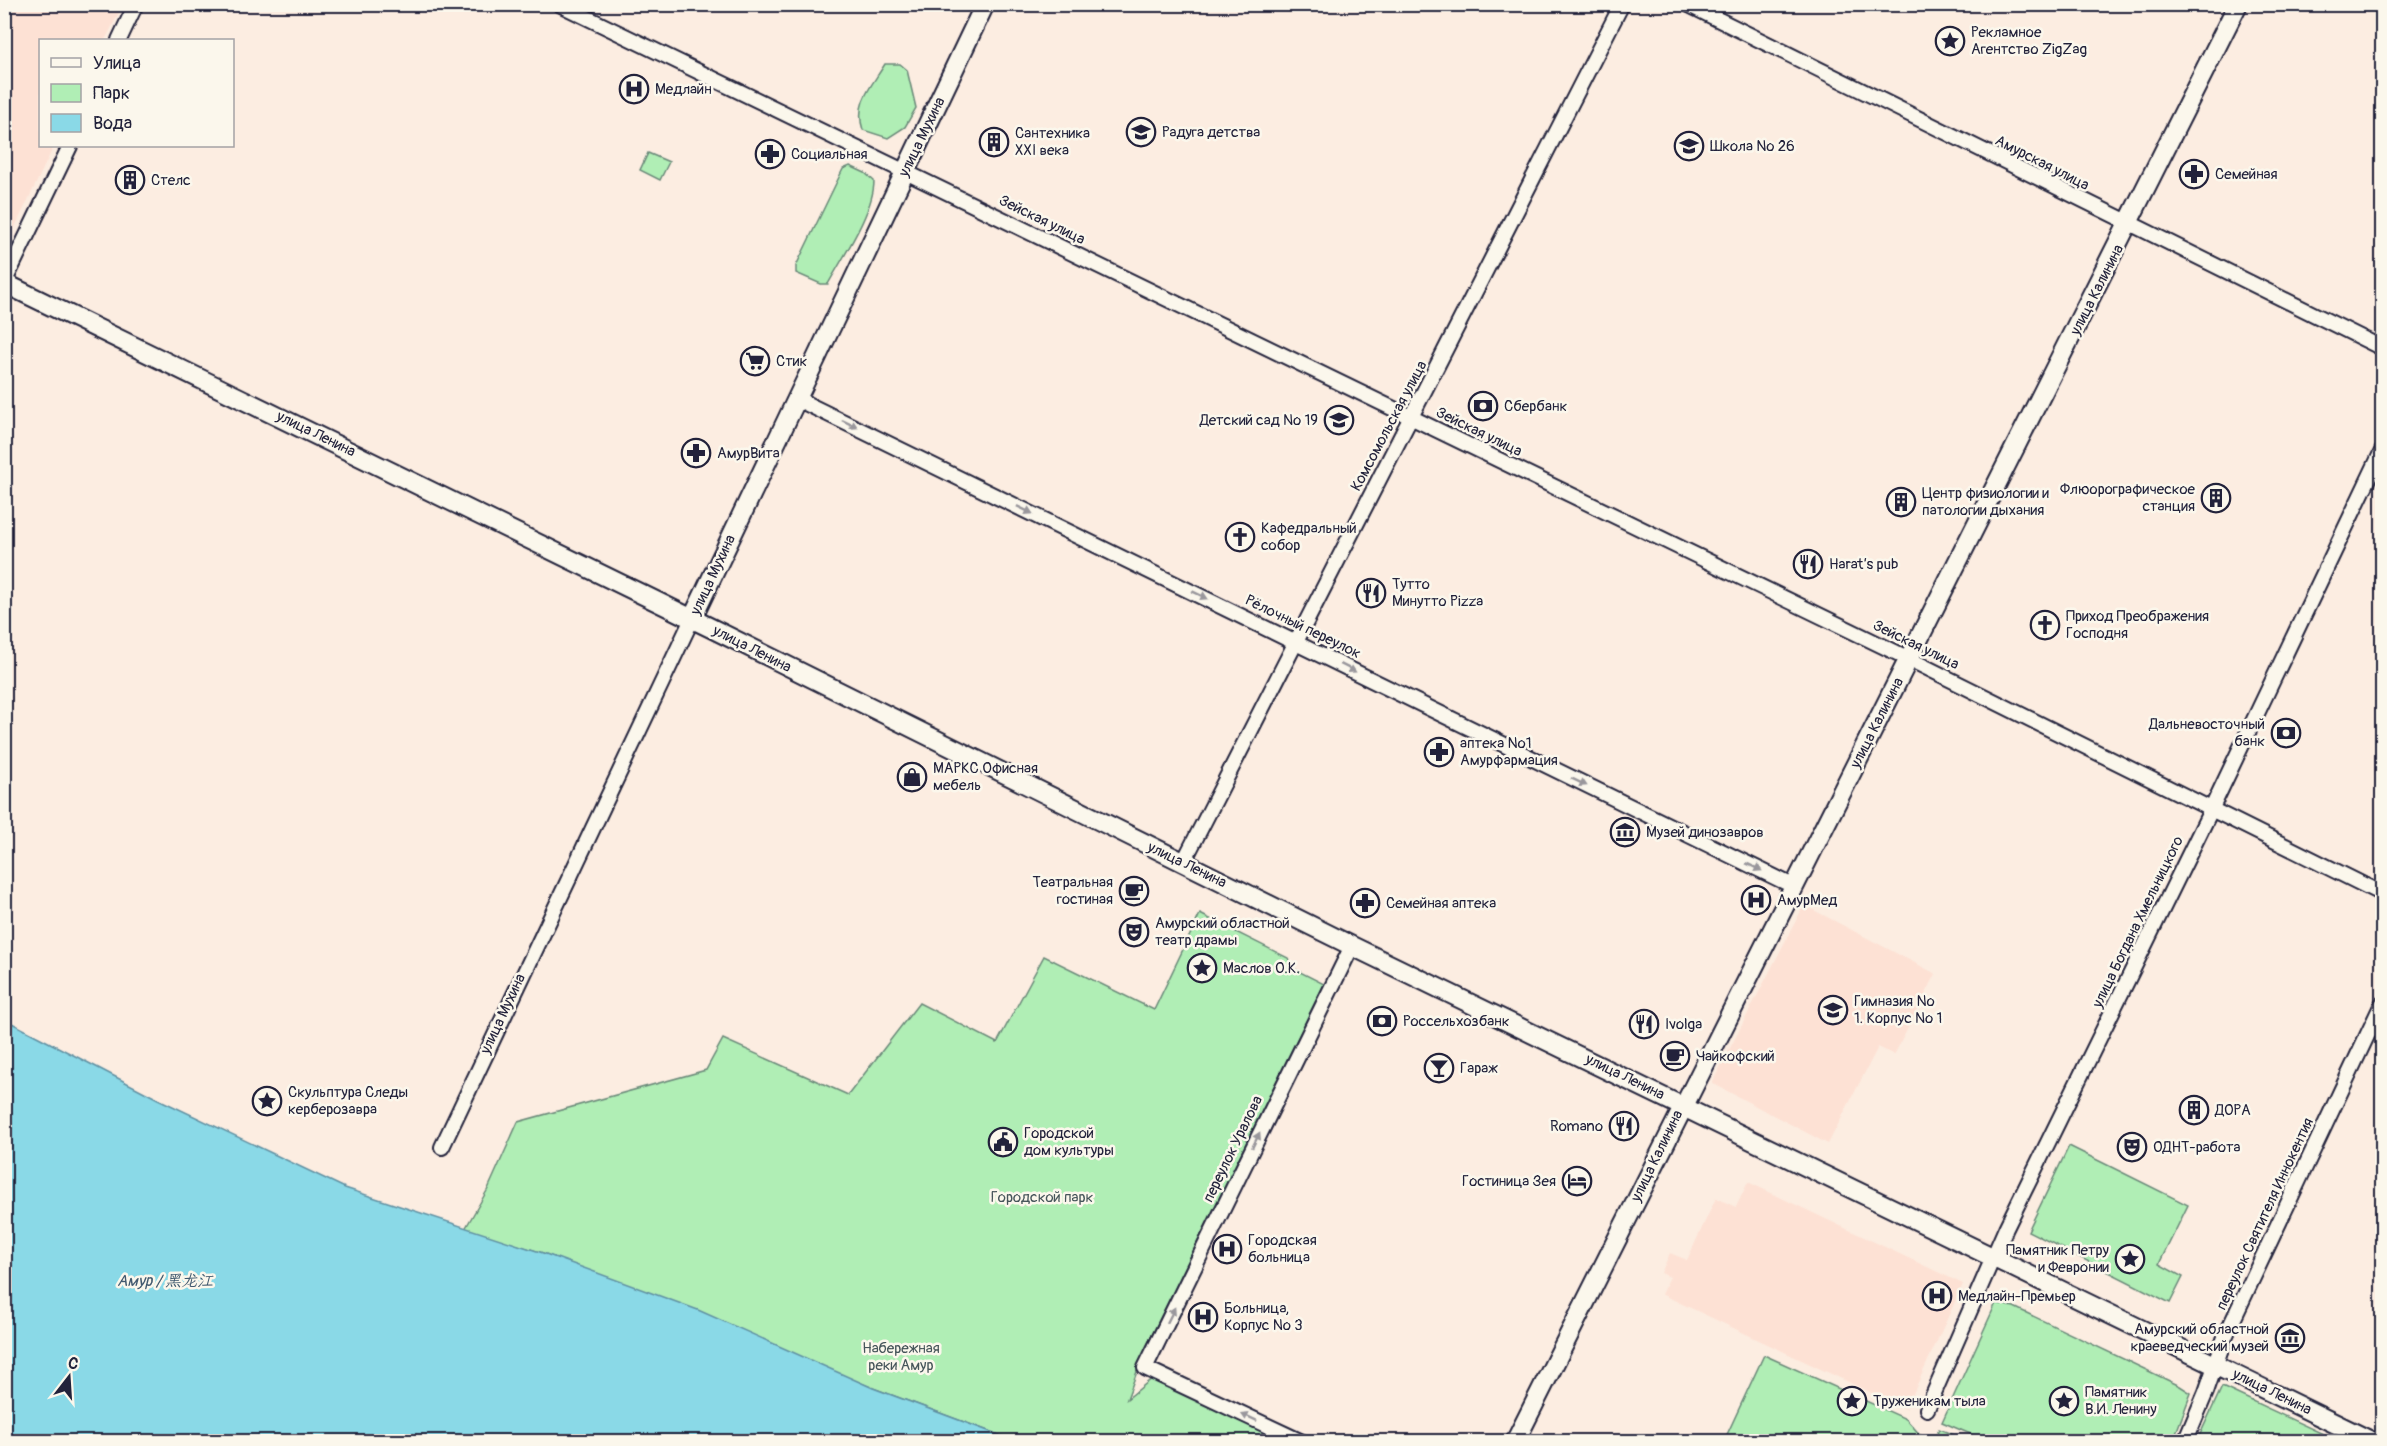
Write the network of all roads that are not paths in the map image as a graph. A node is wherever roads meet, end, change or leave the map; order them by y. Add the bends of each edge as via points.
1 (136, 4) edge
2 (559, 4) edge
3 (985, 4) edge
4 (1622, 4) edge
5 (1687, 4) edge
6 (2238, 4) edge
7 (119, 39) edge
8 (70, 147) edge
9 (905, 172) junction
10 (2130, 225) junction
11 (5, 283) edge
12 (2382, 348) edge
13 (797, 399) junction
14 (1411, 418) junction
15 (2382, 451) edge
16 (692, 619) junction
17 (1295, 641) junction
18 (1909, 659) junction
19 (2211, 810) junction
20 (1183, 863) junction
21 (1795, 887) junction
22 (2382, 894) edge
23 (1352, 946) junction
24 (2382, 1004) edge
25 (1683, 1104) junction
26 (442, 1147) dead end
27 (1994, 1258) junction
28 (2215, 1365) junction
29 (1927, 1409) dead end
30 (1302, 1442) edge
31 (1515, 1442) edge
32 (2185, 1442) edge
33 (2373, 1442) edge

1 - 7 street
2 - 9 street, Зейская улица
3 - 9 main road, улица Мухина
4 - 14 street, Комсомольская улица
5 - 10 street, Амурская улица
6 - 10 main road, улица Калинина
8 - 11 street
9 - 13 main road, улица Мухина
9 - 14 street, Зейская улица
10 - 12 street, Амурская улица
10 - 18 main road, улица Калинина
11 - 16 main road, улица Ленина
13 - 16 main road, улица Мухина
13 -> 17 street, Рёлочный переулок
14 - 17 street, Комсомольская улица
14 - 18 street, Зейская улица
15 - 19 street, улица Богдана Хмельницкого
16 - 20 main road, улица Ленина
16 - 26 street, улица Мухина
17 - 20 street, Комсомольская улица
17 -> 21 street, Рёлочный переулок
18 - 19 street, Зейская улица
18 - 21 main road, улица Калинина
19 - 22 street, Зейская улица
19 - 27 street, улица Богдана Хмельницкого
20 - 23 main road, улица Ленина
21 - 25 main road, улица Калинина
23 - 25 main road, улица Ленина
30 -> 23 street, переулок Уралова via 1145,1368
24 - 28 street, переулок Святителя Иннокентия
25 - 27 main road, улица Ленина
25 - 31 main road, улица Калинина
27 - 28 main road, улица Ленина
27 - 29 street, улица Богдана Хмельницкого
28 - 32 street, переулок Святителя Иннокентия
28 - 33 main road, улица Ленина

